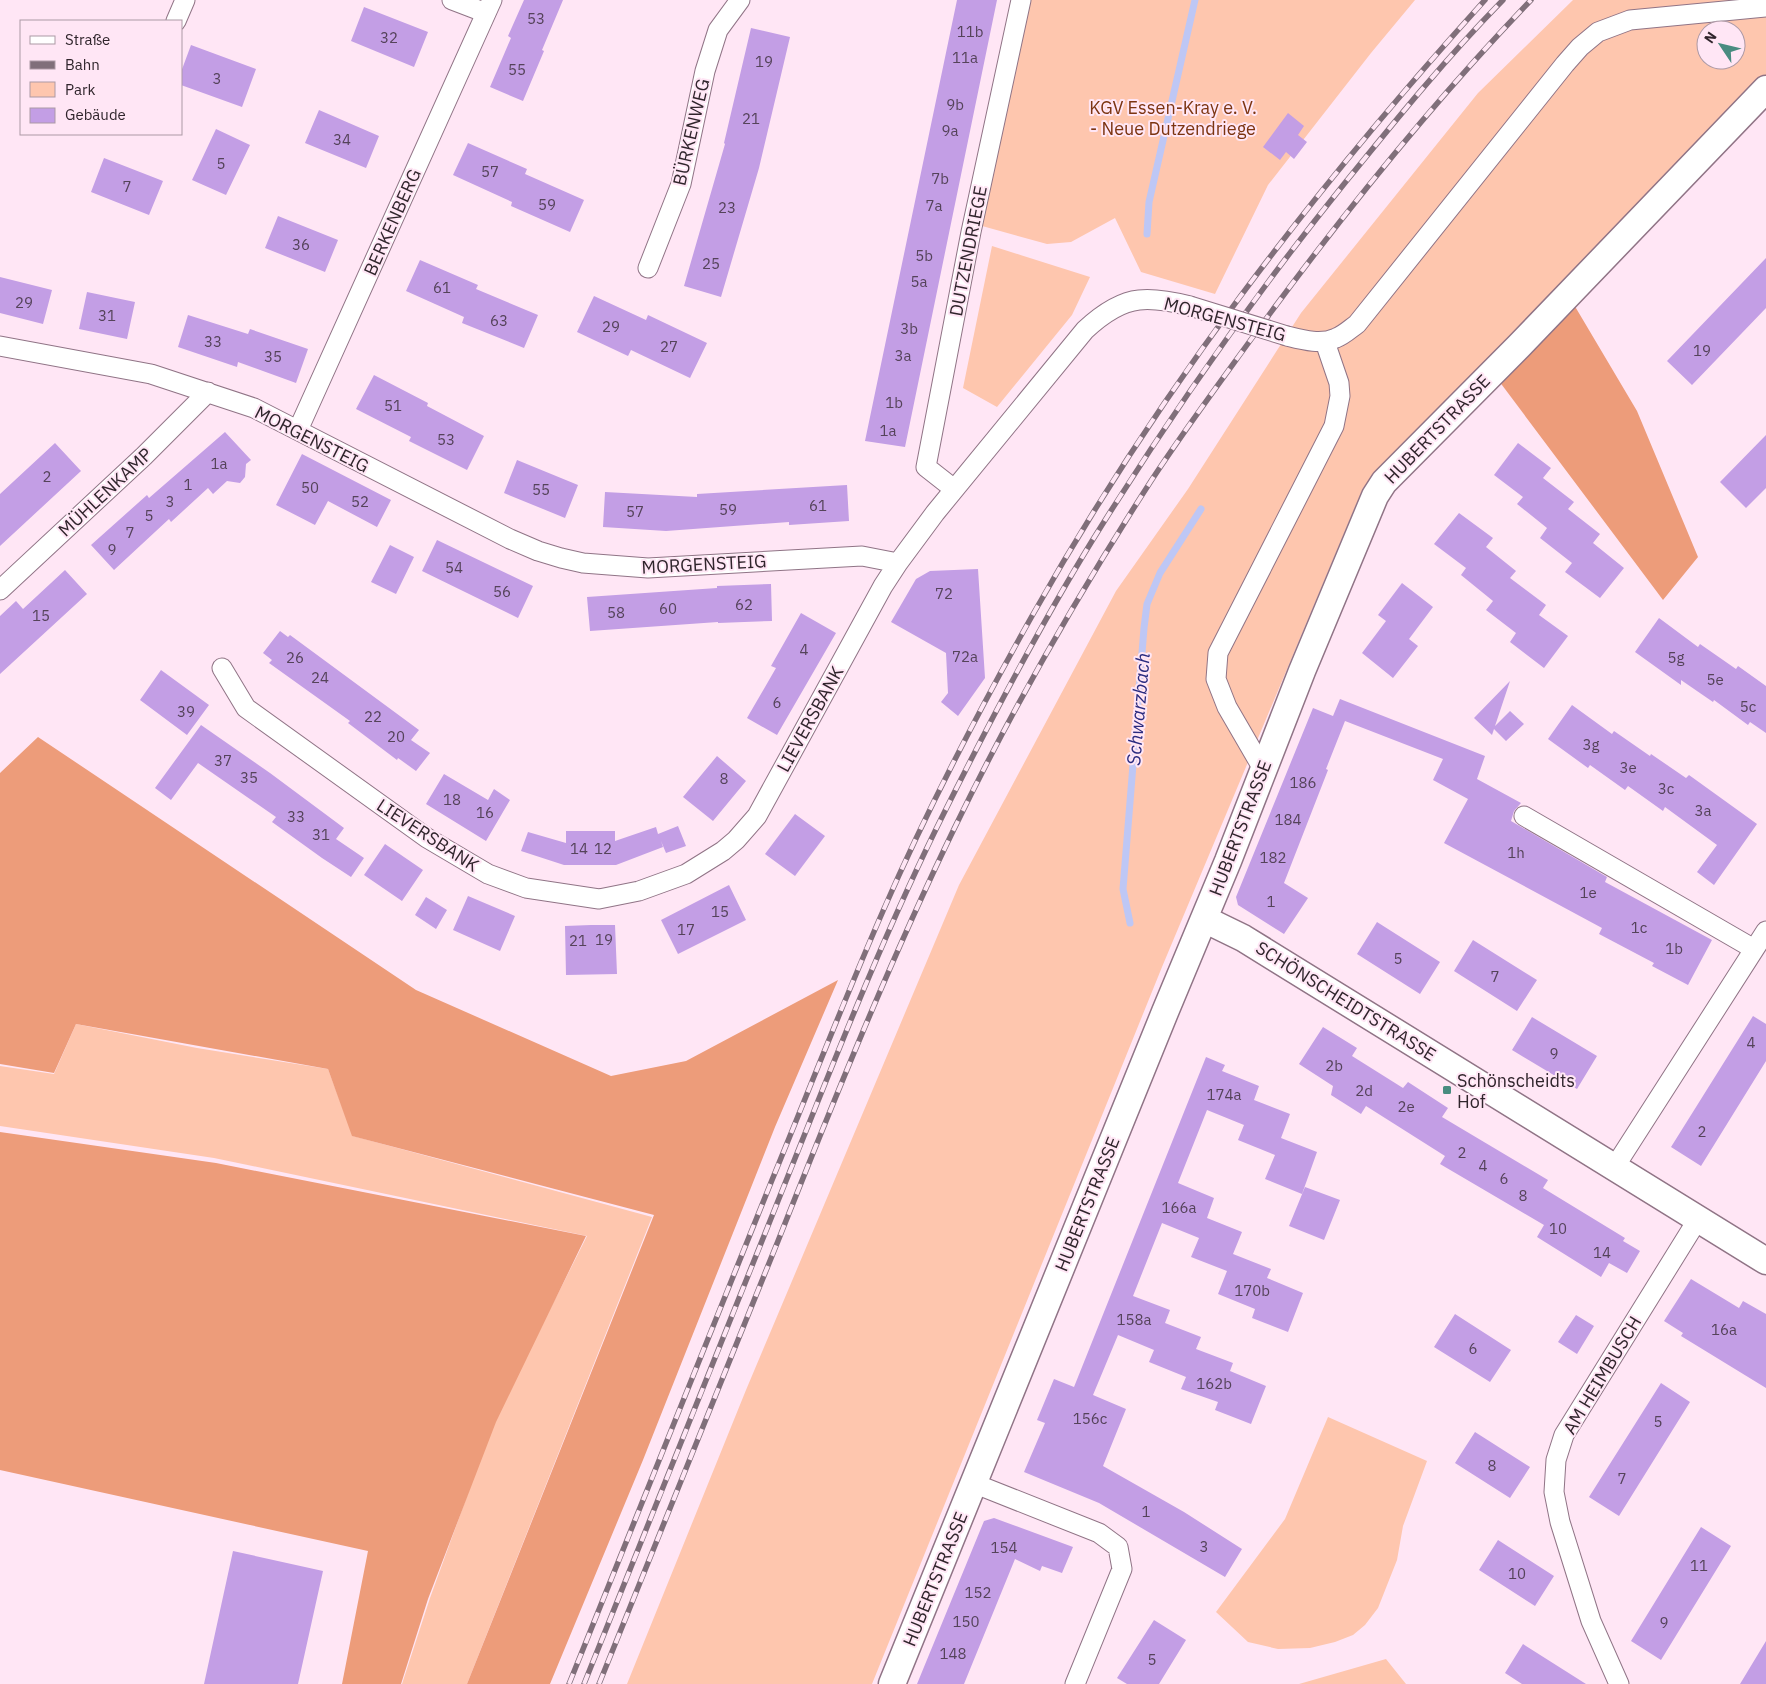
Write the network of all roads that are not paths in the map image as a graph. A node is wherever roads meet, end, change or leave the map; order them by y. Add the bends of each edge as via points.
1 (185, 0) edge
2 (452, 0) edge
3 (740, 0) edge
4 (1021, 0) edge
5 (489, 7) edge
6 (1766, 7) edge
7 (176, 20) edge
8 (1766, 89) edge
9 (648, 268) dead end
10 (1325, 342) junction
11 (0, 346) edge
12 (208, 392) junction
13 (298, 430) junction
14 (954, 489) junction
15 (898, 563) junction
16 (0, 590) edge
17 (222, 668) dead end
18 (1263, 768) junction
19 (1524, 816) dead end
20 (1204, 919) junction
21 (1766, 931) edge
22 (1754, 949) junction
23 (1614, 1168) junction
24 (1698, 1219) junction
25 (1766, 1261) edge
26 (973, 1484) junction
27 (892, 1684) edge
28 (1075, 1684) edge
29 (1619, 1684) edge

1 - 7 street
2 - 5 street, BERKENBERG
3 - 9 street, BÜRKENWEG via 718,30 705,71 681,184
4 - 14 street, DUTZENDRIEGE via 971,232 926,468
5 - 13 street, BERKENBERG
6 - 10 street via 1630,20 1598,32 1565,64 1357,324
8 - 18 street, HUBERTSTRASSE via 1384,482 1369,509
10 - 14 street, MORGENSTEIG, bridge via 1287,336 1166,300 1138,300 1116,308 1085,330
10 - 18 street via 1340,396 1334,426 1218,653 1216,678 1227,707
11 - 12 street, MORGENSTEIG via 151,374
12 - 13 street, MORGENSTEIG via 254,408
12 - 16 street, MÜHLENKAMP
13 - 15 street, MORGENSTEIG via 510,539 561,558 648,568 862,556
14 - 15 street, MORGENSTEIG
15 - 17 street, LIEVERSBANK via 764,804 747,828 723,851 686,874 639,891 598,898 526,888 488,874 458,857 246,708
18 - 20 street, HUBERTSTRASSE
19 - 22 street
20 - 23 street, SCHÖNSCHEIDTSTRASSE via 1243,938
20 - 26 street, HUBERTSTRASSE
21 - 22 street
22 - 23 street
23 - 24 street, SCHÖNSCHEIDTSTRASSE
24 - 25 street, SCHÖNSCHEIDTSTRASSE
24 - 29 street, AM HEIMBUSCH via 1568,1427 1556,1460 1554,1492 1564,1539 1591,1621
26 - 27 street, HUBERTSTRASSE
26 - 28 street via 1100,1533 1118,1547 1122,1568

